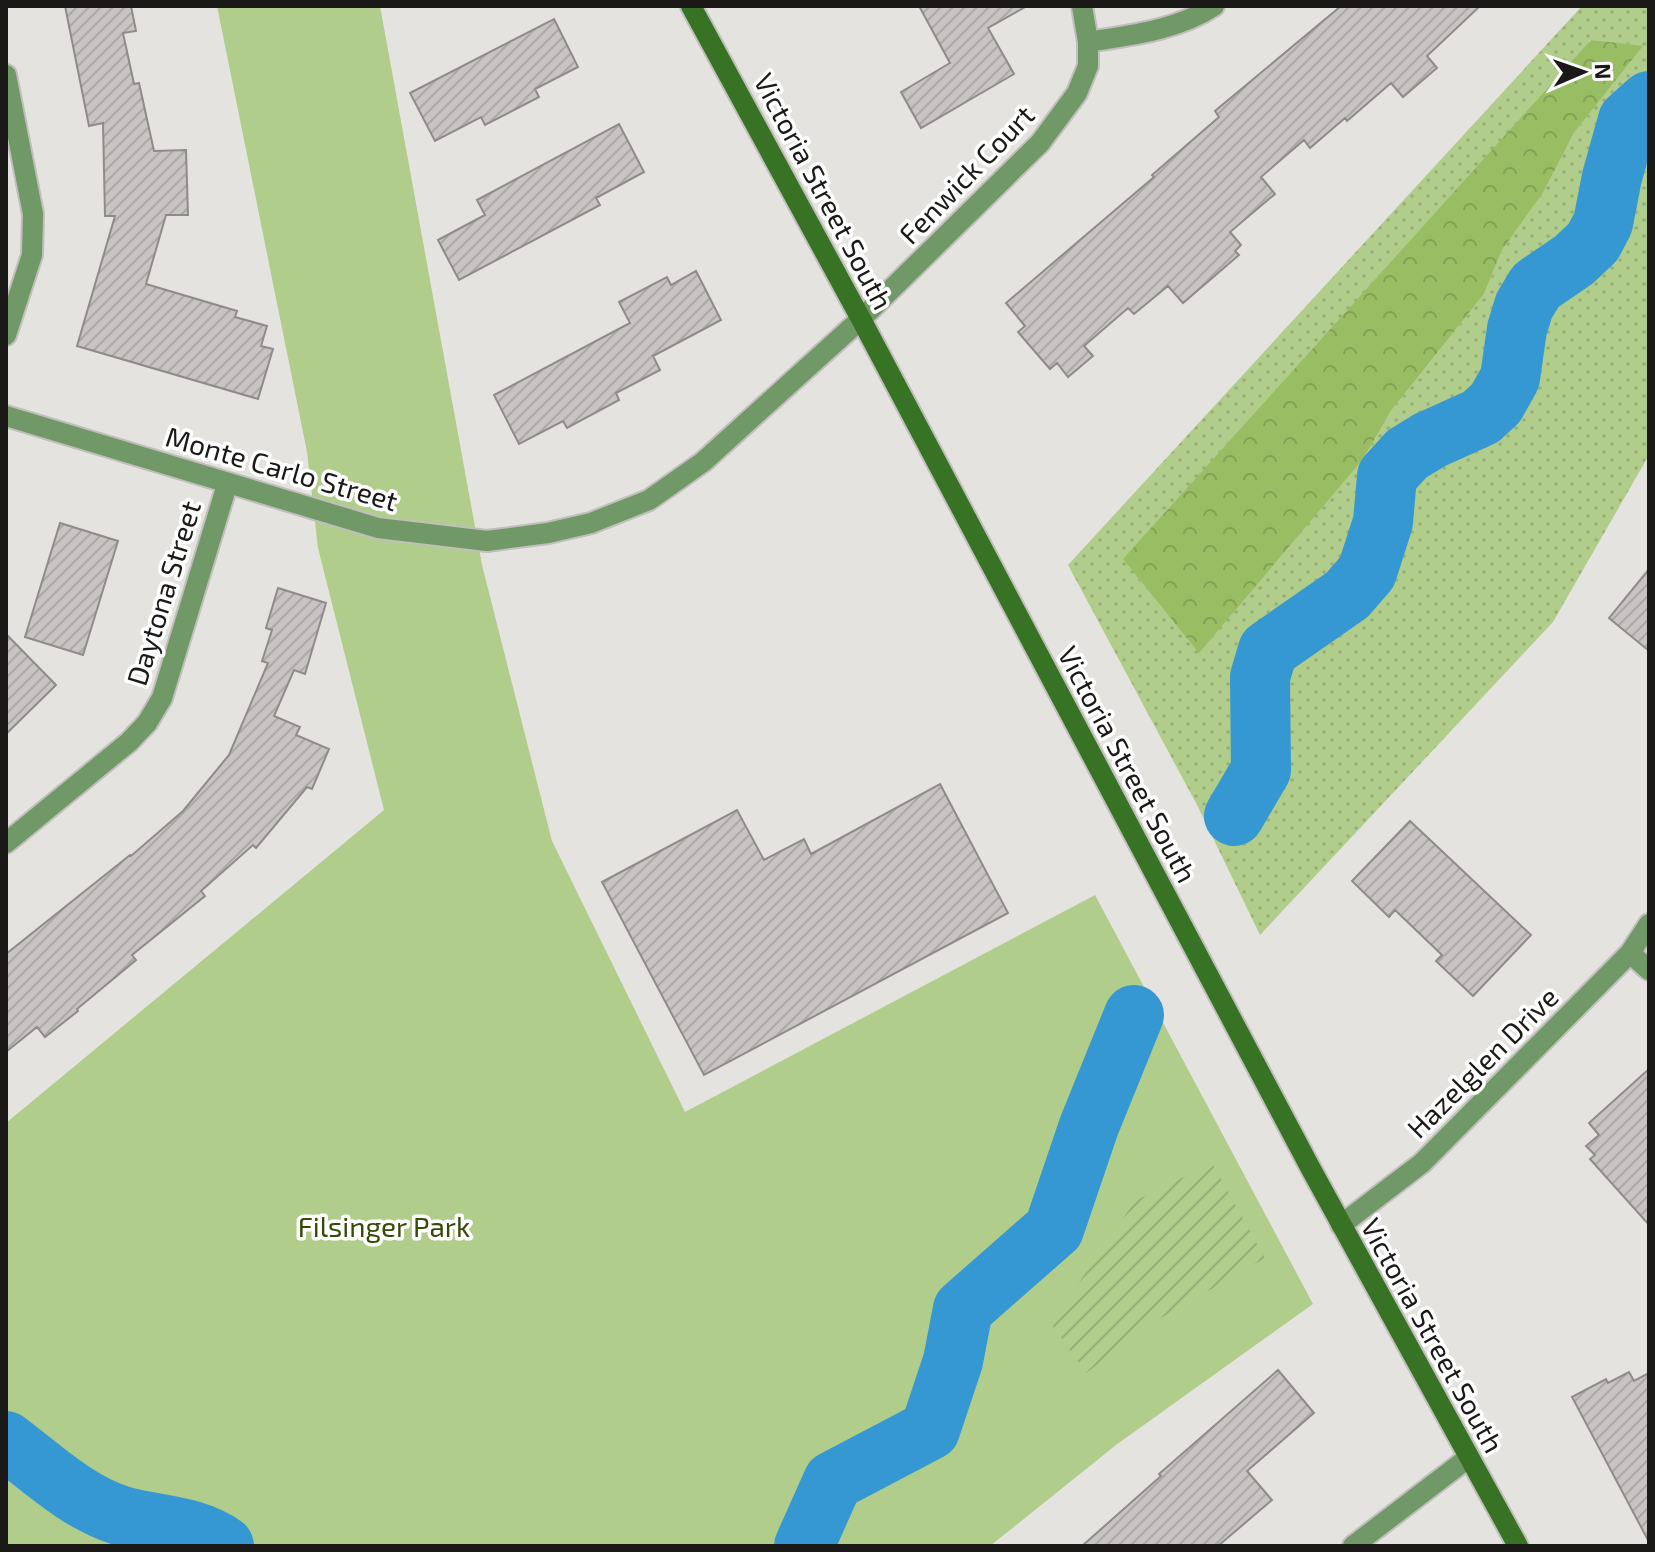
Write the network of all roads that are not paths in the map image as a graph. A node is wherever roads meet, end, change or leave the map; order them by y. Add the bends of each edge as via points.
1 (691, 6) edge
2 (1082, 6) edge
3 (1214, 6) edge
4 (1088, 42) junction
5 (6, 75) edge
6 (861, 319) junction
7 (6, 335) edge
8 (6, 416) edge
9 (227, 485) junction
10 (6, 843) edge
11 (1649, 924) edge
12 (1630, 953) junction
13 (1649, 970) edge
14 (1341, 1225) junction
15 (1468, 1458) junction
16 (1353, 1546) edge
17 (1518, 1546) edge

1 - 6 main road, Victoria Street South
2 - 4 street, Fenwick Court
3 - 4 street via 1163,27
4 - 6 street, Fenwick Court via 1088,66 1077,93 1040,143
5 - 7 street via 33,214 32,255
6 - 9 street, Monte Carlo Street via 703,462 649,500 591,523 487,541 378,528
6 - 14 main road, Victoria Street South
8 - 9 street, Monte Carlo Street
9 - 10 street, Daytona Street via 162,698 147,723
11 - 12 street, Hazelglen Drive
12 - 13 street
12 - 14 street, Hazelglen Drive via 1422,1163
14 - 15 main road, Victoria Street South
15 - 16 street
15 - 17 main road, Victoria Street South

